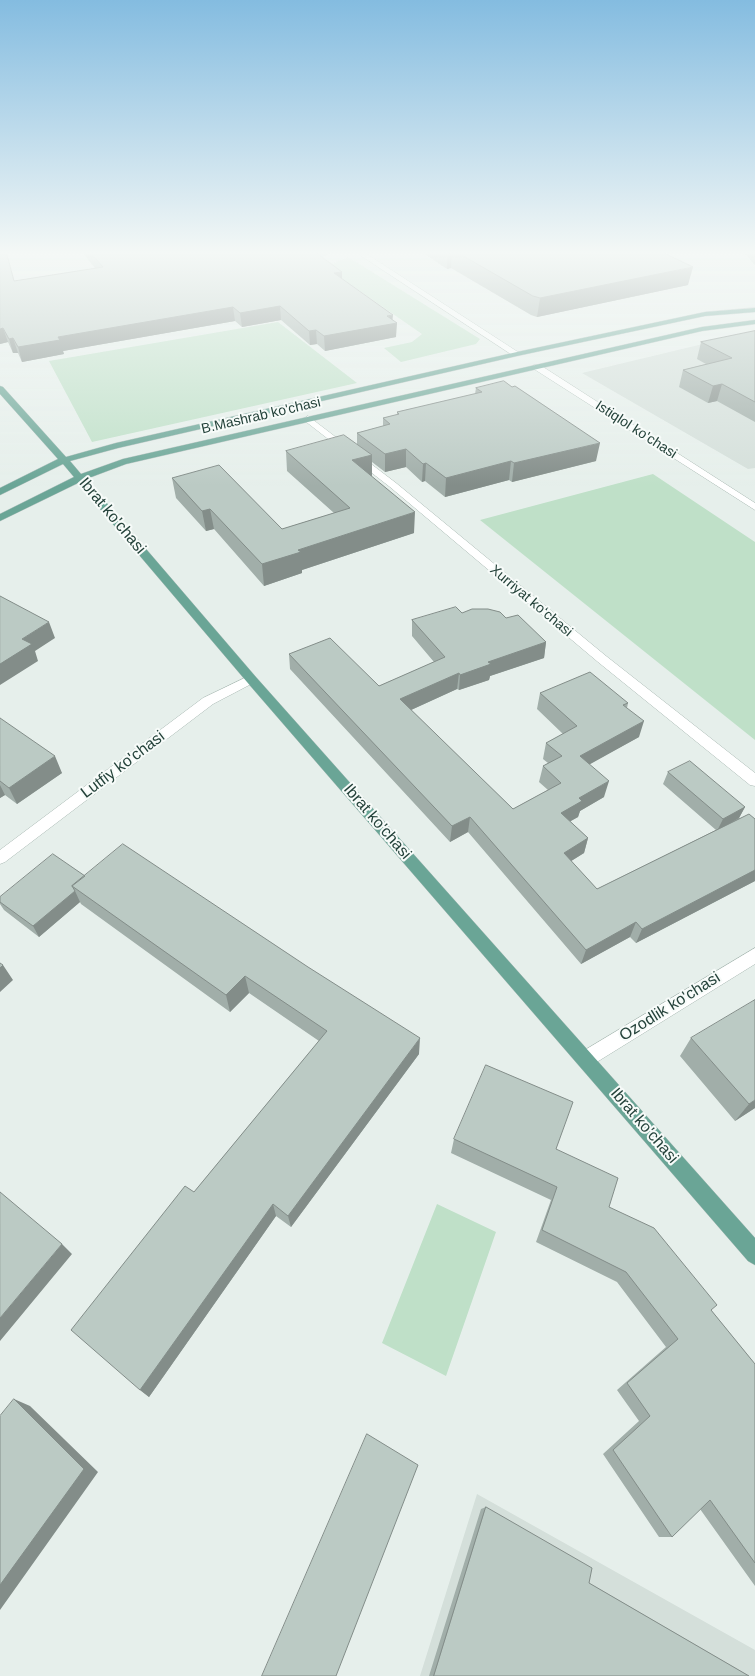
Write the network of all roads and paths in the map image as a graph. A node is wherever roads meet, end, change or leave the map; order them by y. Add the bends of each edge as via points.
1 (479, 329) edge
2 (634, 329) edge
3 (701, 329) edge
4 (518, 354) junction
5 (537, 367) junction
6 (0, 389) edge
7 (308, 419) junction
8 (64, 460) junction
9 (80, 478) junction
10 (0, 492) edge
11 (755, 507) edge
12 (0, 518) edge
13 (251, 679) junction
14 (755, 781) edge
15 (0, 858) edge
16 (755, 955) edge
17 (586, 1060) junction
18 (755, 1254) edge

1 - 4 street
2 - 4 main road, B.Mashrab ko'chasi
3 - 5 main road, B.Mashrab ko'chasi
4 - 5 main road, Istiqlol ko'chasi
4 - 8 main road, B.Mashrab ko'chasi
5 - 7 main road, B.Mashrab ko'chasi
5 - 11 street, Istiqlol ko'chasi
6 - 8 main road, Ibrat ko'chasi
7 - 9 main road, B.Mashrab ko'chasi via 123,462
7 - 14 street, Xurriyat ko‘chasi
8 - 9 main road, Ibrat ko'chasi
8 - 10 main road, B.Mashrab ko'chasi
9 - 12 main road, B.Mashrab ko'chasi
9 - 13 main road, Ibrat ko'chasi
13 - 15 street, Lutfiy ko'chasi via 208,701
13 - 17 main road, Ibrat ko'chasi
16 - 17 street, Ozodlik ko'chasi
17 - 18 main road, Ibrat ko'chasi

